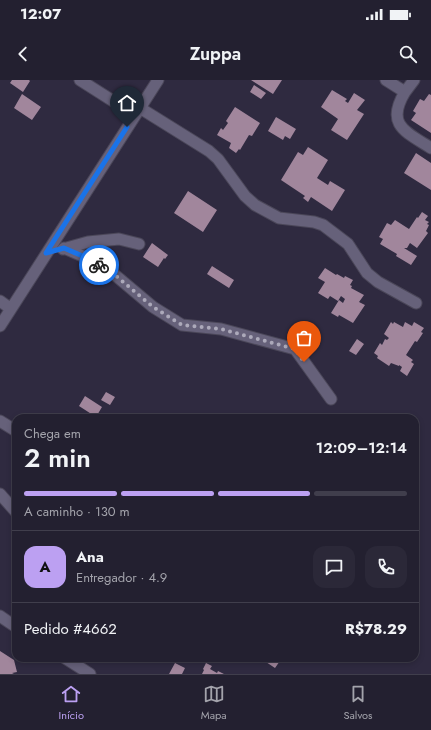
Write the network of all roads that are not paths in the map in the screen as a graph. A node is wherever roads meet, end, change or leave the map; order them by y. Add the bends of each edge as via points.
1 (80, 80) edge
2 (158, 80) edge
3 (386, 80) edge
4 (414, 80) edge
5 (405, 92) junction
6 (137, 111) junction
7 (431, 148) edge
8 (139, 244) dead end
9 (64, 248) junction
10 (46, 253) junction
11 (0, 301) edge
12 (416, 304) dead end
13 (11, 309) junction
14 (0, 326) edge
15 (331, 399) dead end
16 (0, 421) edge
17 (12, 428) edge
18 (0, 494) edge
19 (12, 508) edge
20 (0, 616) edge
21 (12, 624) edge
22 (71, 662) edge
23 (90, 674) edge

1 - 6 street
2 - 6 street
3 - 5 street
4 - 5 street
5 - 7 street via 396,110 398,122 404,130
6 - 10 street
6 - 12 street via 208,151 218,159 245,196 255,205 279,218 323,225 348,244 367,273
8 - 9 street via 119,239 88,242
9 - 10 street
9 - 15 street via 94,261 153,307 182,325 221,329 295,349
10 - 13 street
11 - 13 street
13 - 14 street
16 - 17 street
18 - 19 street
20 - 21 street
22 - 23 street

